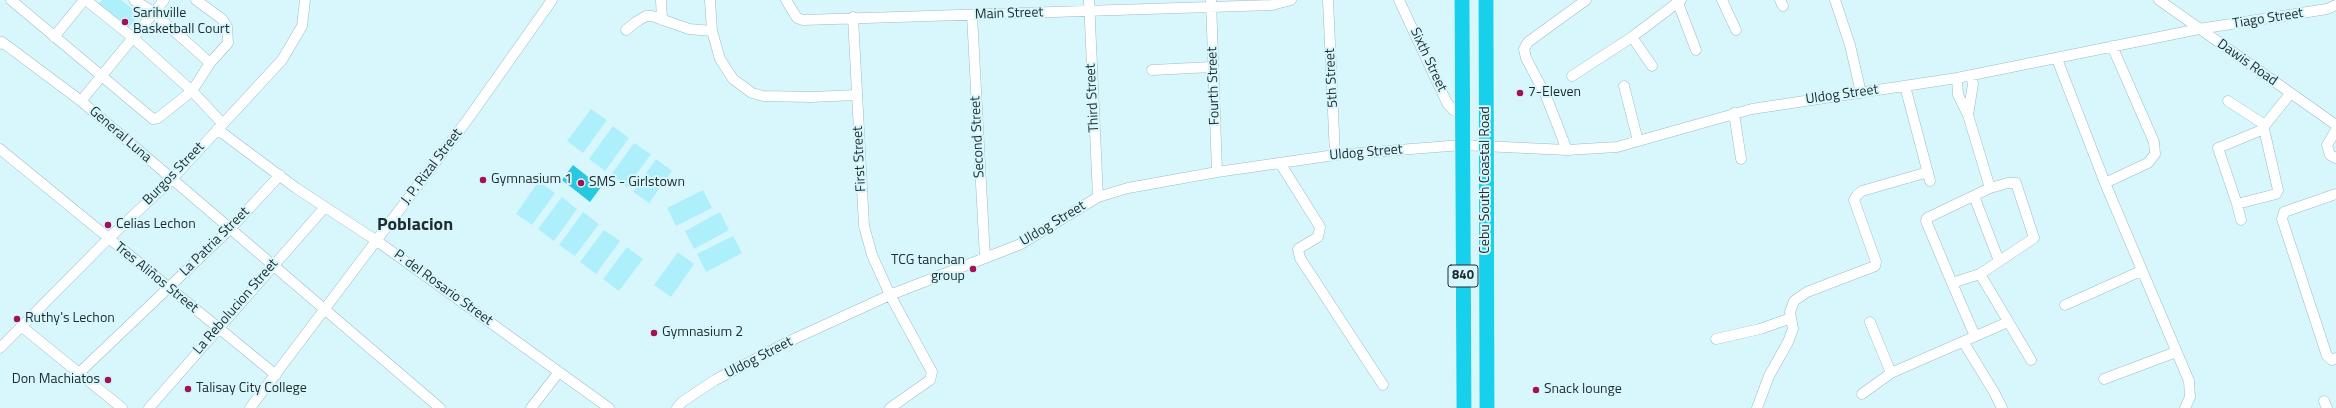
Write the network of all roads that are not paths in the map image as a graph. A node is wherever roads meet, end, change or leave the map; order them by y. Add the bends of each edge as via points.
1 (11, 0) edge
2 (85, 0) edge
3 (134, 0) edge
4 (164, 0) edge
5 (196, 0) edge
6 (306, 0) edge
7 (552, 0) edge
8 (661, 0) edge
9 (710, 0) edge
10 (786, 0) edge
11 (1291, 0) edge
12 (1328, 0) edge
13 (1399, 0) edge
14 (1462, 0) edge
15 (1486, 0) edge
16 (1586, 0) edge
17 (1722, 0) edge
18 (1835, 0) edge
19 (2159, 0) edge
20 (1680, 1) edge
21 (1211, 3) edge
22 (1089, 5) edge
23 (2336, 5) edge
24 (153, 12) junction
25 (972, 15) junction
26 (853, 17) junction
27 (662, 20) junction
28 (2199, 29) junction
29 (626, 30) dead end
30 (1736, 30) dead end
31 (712, 31) junction
32 (54, 37) junction
33 (132, 37) junction
34 (1632, 37) junction
35 (1, 43) edge
36 (2112, 46) junction
37 (1696, 50) dead end
38 (2058, 59) junction
39 (210, 63) junction
40 (1652, 66) dead end
41 (1212, 67) junction
42 (1152, 70) dead end
43 (101, 76) junction
44 (1572, 76) dead end
45 (1971, 76) junction
46 (1957, 78) junction
47 (1624, 86) dead end
48 (1906, 86) junction
49 (192, 91) junction
50 (1862, 93) junction
51 (2290, 94) junction
52 (856, 95) junction
53 (81, 101) junction
54 (2228, 101) dead end
55 (1734, 113) junction
56 (1463, 114) junction
57 (1968, 115) junction
58 (2336, 125) edge
59 (220, 126) junction
60 (2264, 127) junction
61 (2336, 130) edge
62 (1638, 141) junction
63 (1462, 144) junction
64 (1485, 145) junction
65 (0, 149) edge
66 (1567, 150) junction
67 (1335, 156) junction
68 (2336, 158) edge
69 (1741, 159) dead end
70 (1280, 163) junction
71 (1217, 172) junction
72 (280, 175) junction
73 (171, 180) junction
74 (2105, 183) junction
75 (1990, 188) junction
76 (2336, 194) edge
77 (1974, 196) junction
78 (1098, 197) junction
79 (2236, 204) junction
80 (325, 206) junction
81 (2241, 220) dead end
82 (230, 228) junction
83 (108, 239) junction
84 (377, 240) junction
85 (985, 258) junction
86 (1999, 261) junction
87 (272, 265) junction
88 (2141, 271) junction
89 (1980, 274) junction
90 (1952, 283) junction
91 (168, 289) junction
92 (890, 295) junction
93 (2065, 304) dead end
94 (326, 309) junction
95 (1791, 318) junction
96 (1870, 322) dead end
97 (2008, 322) junction
98 (21, 326) junction
99 (219, 330) junction
100 (1975, 336) junction
101 (1716, 339) dead end
102 (1964, 343) junction
103 (0, 348) edge
104 (2176, 352) junction
105 (2336, 358) edge
106 (2031, 360) dead end
107 (559, 372) junction
108 (1892, 372) junction
109 (79, 373) junction
110 (276, 375) junction
111 (2104, 379) dead end
112 (1382, 385) dead end
113 (1862, 394) dead end
114 (892, 407) edge
115 (122, 408) edge
116 (149, 408) edge
117 (250, 408) edge
118 (440, 408) edge
119 (531, 408) edge
120 (609, 408) edge
121 (677, 408) edge
122 (1464, 408) edge
123 (1487, 408) edge
124 (1757, 408) edge
125 (2002, 408) edge
126 (2185, 408) edge

1 - 32 street
2 - 32 street
2 - 33 street, P. del Rosario Street
3 - 24 street
4 - 24 street
5 - 39 street via 222,19 227,27 228,43
6 - 59 street, Burgos Street via 302,26 294,43 282,60
7 - 84 street, J. P. Rizal Street via 468,119
8 - 27 street
9 - 31 street
10 - 26 street, Main Street via 797,18 803,20
11 - 21 street, Main Street via 1272,5
12 - 67 street, 5th Street
13 - 56 street, Sixth Street via 1447,103 1453,110
14 - 56 highway, Cebu South Coastal Road / 840
15 - 64 highway, Cebu South Coastal Road / 840
16 - 66 street via 1528,42 1524,49
17 - 30 street
18 - 50 street
19 - 28 street, Dawis Road
20 - 34 street
20 - 37 street
21 - 22 street, Main Street
21 - 41 street, Fourth Street
22 - 25 street, Main Street
22 - 78 street, Third Street
23 - 28 street, Tiago Street via 2327,9
24 - 33 street
24 - 39 street
25 - 26 street, Main Street
25 - 85 street, Second Street
26 - 52 street, First Street
27 - 29 street via 646,16
27 - 31 street via 689,29
28 - 36 street, Uldog Street
28 - 51 street, Dawis Road
31 - 52 street via 720,59 733,79 752,93 762,96 804,97
32 - 43 street
33 - 43 street
33 - 49 street, P. del Rosario Street
34 - 40 street
34 - 44 street
35 - 53 street, General Luna
36 - 38 street, Uldog Street
36 - 74 street via 2154,142 2155,154 2148,163
38 - 45 street, Uldog Street
38 - 74 street
39 - 49 street
41 - 42 street
41 - 71 street, Fourth Street
43 - 49 street via 153,119 158,118
43 - 53 street
45 - 46 street, Uldog Street
45 - 57 street via 1973,84
46 - 48 street, Uldog Street
46 - 57 street via 1958,95
47 - 62 street
48 - 50 street, Uldog Street
48 - 95 street via 1929,176 1862,191 1857,195 1854,200 1876,262 1875,266 1807,292 1794,301 1790,312
49 - 59 street, P. del Rosario Street
50 - 55 street, Uldog Street
51 - 58 street, Dawis Road
51 - 60 street
52 - 92 street, First Street via 864,226 872,255
53 - 73 street, General Luna
54 - 60 street
55 - 62 street, Uldog Street
55 - 69 street
56 - 63 highway, Cebu South Coastal Road / 840
57 - 75 street
59 - 72 street, P. del Rosario Street
59 - 73 street, Burgos Street
60 - 79 street via 2218,148
60 - 79 street via 2278,190 2276,194
61 - 68 street via 2327,145 2330,155
62 - 66 street, Uldog Street via 1617,146
63 - 64 street, Uldog Street
63 - 67 street, Uldog Street
63 - 122 highway, Cebu South Coastal Road / 840
64 - 66 street, Uldog Street
64 - 123 highway, Cebu South Coastal Road / 840
65 - 83 street, Tres Aliños Street
67 - 70 street, Uldog Street
70 - 71 street, Uldog Street
70 - 112 street via 1320,227 1318,236 1298,249 1300,258
71 - 78 street, Uldog Street via 1128,188
72 - 80 street, P. del Rosario Street
72 - 82 street, La Patria Street
73 - 82 street, General Luna
73 - 83 street, Burgos Street
74 - 88 street
75 - 77 street
75 - 86 street via 2008,182 2016,184 2034,234 2032,241
76 - 105 street via 2284,212 2282,219 2326,356 2332,360
77 - 86 street
77 - 90 street via 1930,216 1926,221
78 - 85 street, Uldog Street via 1021,244
79 - 81 street
80 - 84 street, P. del Rosario Street
80 - 87 street, La Rebolucion Street
82 - 87 street, General Luna
82 - 91 street, La Patria Street
83 - 91 street, Tres Aliños Street
83 - 98 street, Burgos Street
84 - 94 street, J. P. Rizal Street
84 - 107 street, P. del Rosario Street
85 - 92 street, Uldog Street
86 - 89 street
87 - 94 street, General Luna
87 - 99 street, La Rebolucion Street
88 - 93 street
88 - 104 street
89 - 90 street
89 - 97 street
90 - 100 street
91 - 99 street, Tres Aliños Street
91 - 109 street, La Patria Street
92 - 114 street, First Street via 932,372 930,380
92 - 121 street, Uldog Street via 794,339 715,380
94 - 110 street, J. P. Rizal Street
94 - 118 street, General Luna
95 - 101 street via 1760,329
95 - 124 street via 1793,329 1769,376
96 - 108 street
97 - 100 street
97 - 106 street
98 - 103 street, Burgos Street
98 - 109 street
99 - 110 street, Tres Aliños Street
99 - 116 street, La Rebolucion Street
100 - 102 street
102 - 108 street
102 - 125 street
104 - 111 street
104 - 126 street via 2191,391
107 - 119 street
107 - 120 street, P. del Rosario Street
108 - 113 street
109 - 115 street
110 - 117 street, J. P. Rizal Street

